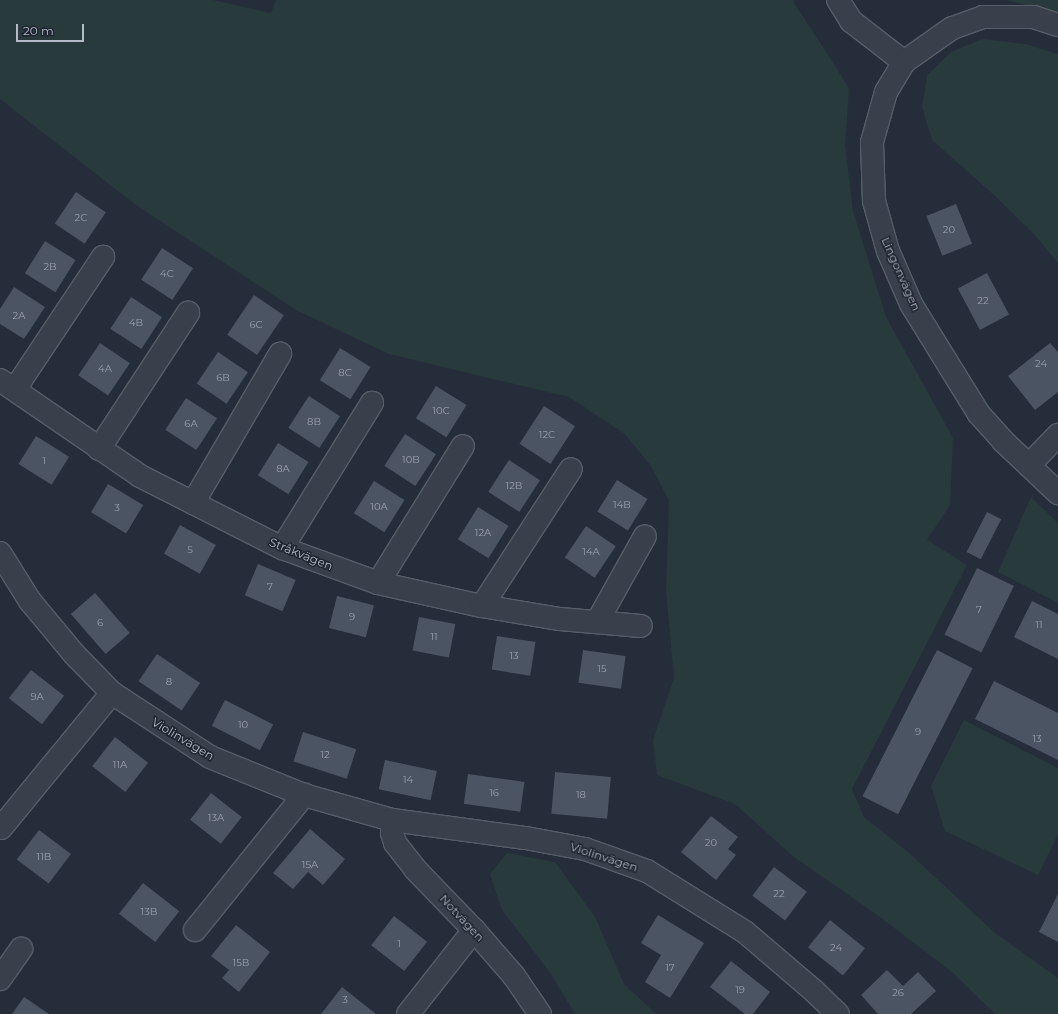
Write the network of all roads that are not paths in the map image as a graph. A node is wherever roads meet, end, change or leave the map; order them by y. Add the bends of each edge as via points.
1 (838, 0) edge
2 (1058, 26) edge
3 (904, 62) junction
4 (103, 257) dead end
5 (188, 313) dead end
6 (280, 354) dead end
7 (7, 385) edge
8 (372, 403) dead end
9 (1058, 435) edge
10 (463, 446) dead end
11 (99, 449) junction
12 (1029, 465) junction
13 (571, 469) dead end
14 (1058, 493) edge
15 (193, 503) junction
16 (645, 536) dead end
17 (282, 548) junction
18 (0, 553) edge
19 (378, 584) junction
20 (482, 606) junction
21 (597, 622) junction
22 (641, 626) dead end
23 (112, 693) junction
24 (304, 795) junction
25 (392, 820) junction
26 (1, 828) dead end
27 (194, 930) dead end
28 (474, 930) junction
29 (21, 949) dead end
30 (0, 979) edge
31 (408, 1014) edge
32 (540, 1014) edge
33 (838, 1014) edge

1 - 3 street via 852,21
2 - 3 street, Lingonvägen via 1034,16 983,17 952,28
3 - 12 street, Lingonvägen via 886,92 872,142 874,201 888,251 911,304 979,414
4 - 7 street
5 - 11 street
6 - 15 street
7 - 11 street, Stråkvägen
8 - 17 street
9 - 12 street
10 - 19 street
11 - 15 street, Stråkvägen via 140,476
12 - 14 street, Lingonvägen
13 - 20 street
15 - 17 street, Stråkvägen
16 - 21 street
17 - 19 street, Stråkvägen
18 - 23 street, Violinvägen via 30,601 74,654
19 - 20 street, Stråkvägen
20 - 21 street, Stråkvägen via 560,619
21 - 22 street, Stråkvägen
23 - 24 street, Violinvägen via 210,757
23 - 26 street
24 - 25 street, Violinvägen
24 - 27 street
25 - 28 street, Notvägen via 392,833 396,843 415,869
25 - 33 street, Violinvägen via 585,848 647,871 745,932
28 - 31 street
28 - 32 street, Notvägen via 514,976
29 - 30 street

